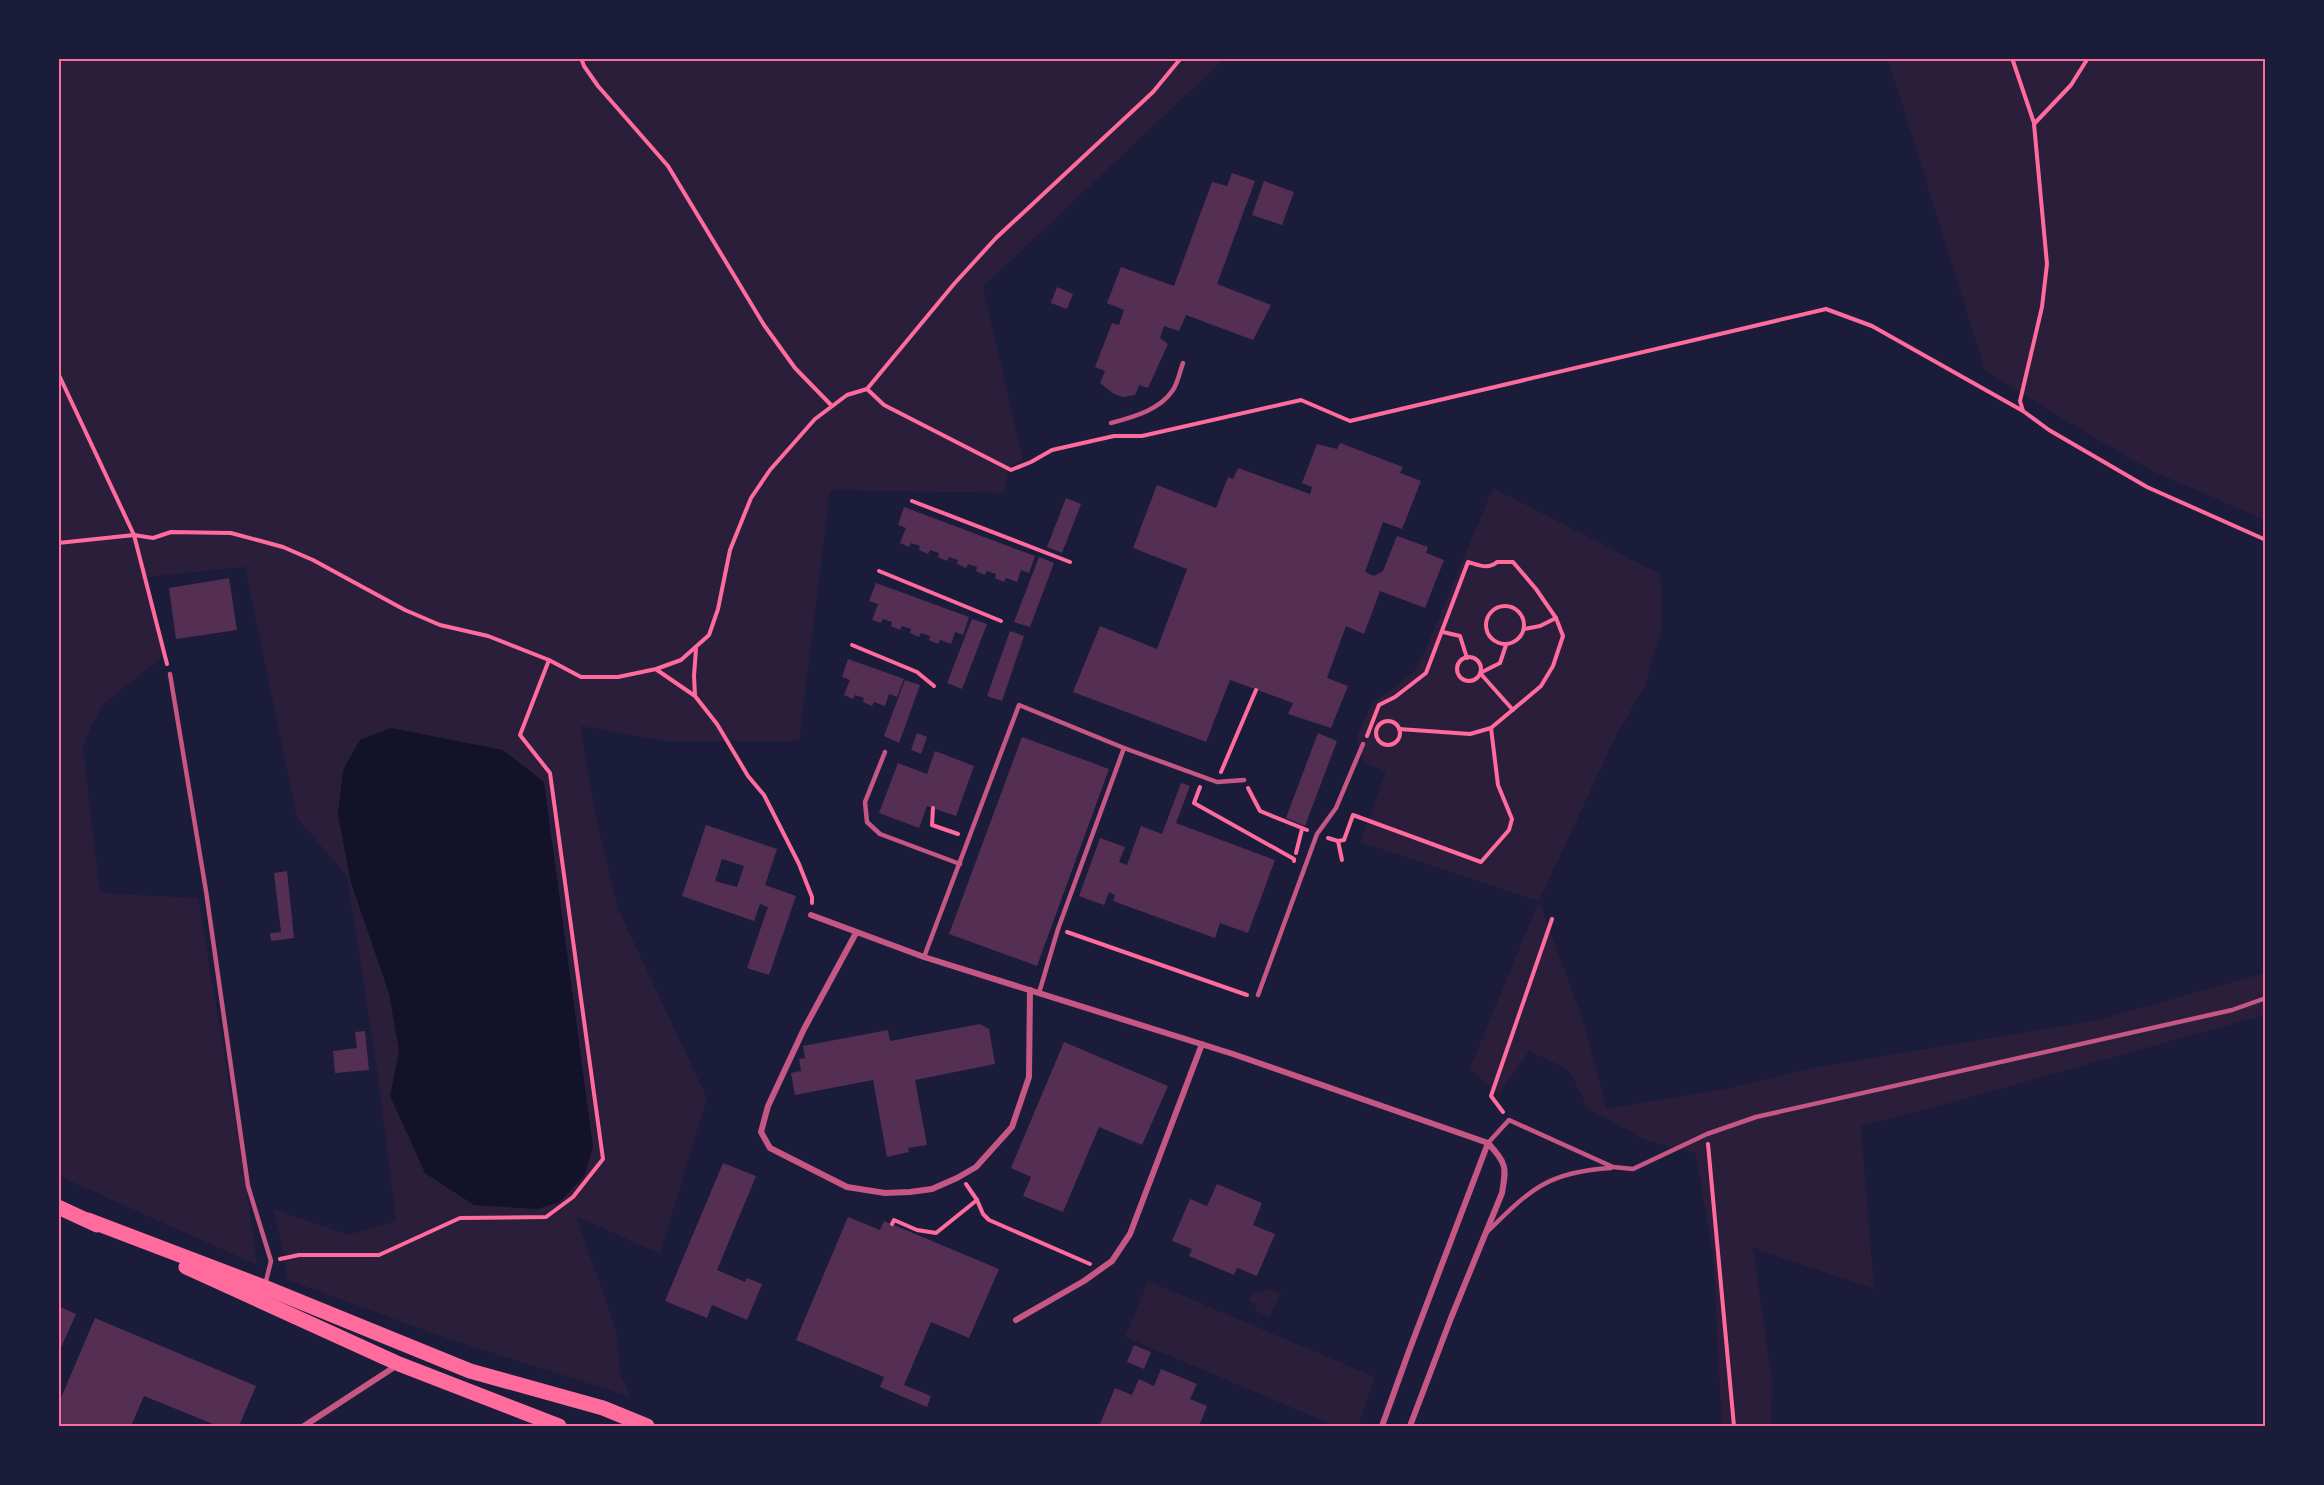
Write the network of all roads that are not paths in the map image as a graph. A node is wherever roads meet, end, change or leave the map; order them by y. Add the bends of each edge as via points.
1 (1183, 363) dead end
2 (1111, 423) dead end
3 (170, 674) road end
4 (1363, 744) road end
5 (1124, 748) junction
6 (885, 752) dead end
7 (1244, 780) road end
8 (960, 864) junction
9 (811, 915) road end
10 (856, 933) junction
11 (924, 957) junction
12 (1030, 990) junction
13 (1039, 993) junction
14 (1255, 996) road end
15 (2265, 998) edge
16 (1202, 1044) junction
17 (1488, 1143) junction
18 (1614, 1167) junction
19 (58, 1207) edge
20 (1487, 1232) junction
21 (261, 1294) junction
22 (1016, 1320) dead end
23 (399, 1364) junction
24 (470, 1371) junction
25 (304, 1426) edge
26 (559, 1426) edge
27 (647, 1426) edge
28 (1382, 1426) edge
29 (1410, 1426) edge

1 - 2 lane via 1173,390 1159,404
3 - 21 lane via 248,1186 271,1261
4 - 14 lane via 1336,808 1317,834
5 - 7 lane via 1217,782
5 - 8 lane via 1019,705
5 - 13 lane via 1058,929
6 - 8 lane via 865,802 867,822 880,834
8 - 11 lane
9 - 10 street
10 - 11 street
10 - 12 street via 804,1029 768,1106 761,1132 770,1148 848,1187 885,1193 932,1189 976,1167 1012,1127 1029,1077
11 - 12 street
12 - 13 street
13 - 16 street
15 - 18 lane via 2232,1010 1756,1117 1707,1134 1633,1168
16 - 17 street
16 - 22 street via 1130,1234 1112,1261
17 - 18 lane via 1509,1120
17 - 20 street via 1504,1162 1506,1174
17 - 28 street
18 - 20 lane via 1556,1177 1525,1195
19 - 21 main road
20 - 29 street
21 - 23 main road
21 - 24 main road
23 - 24 main road via 411,1359 443,1370
23 - 25 street
23 - 26 main road
24 - 27 main road via 603,1408

